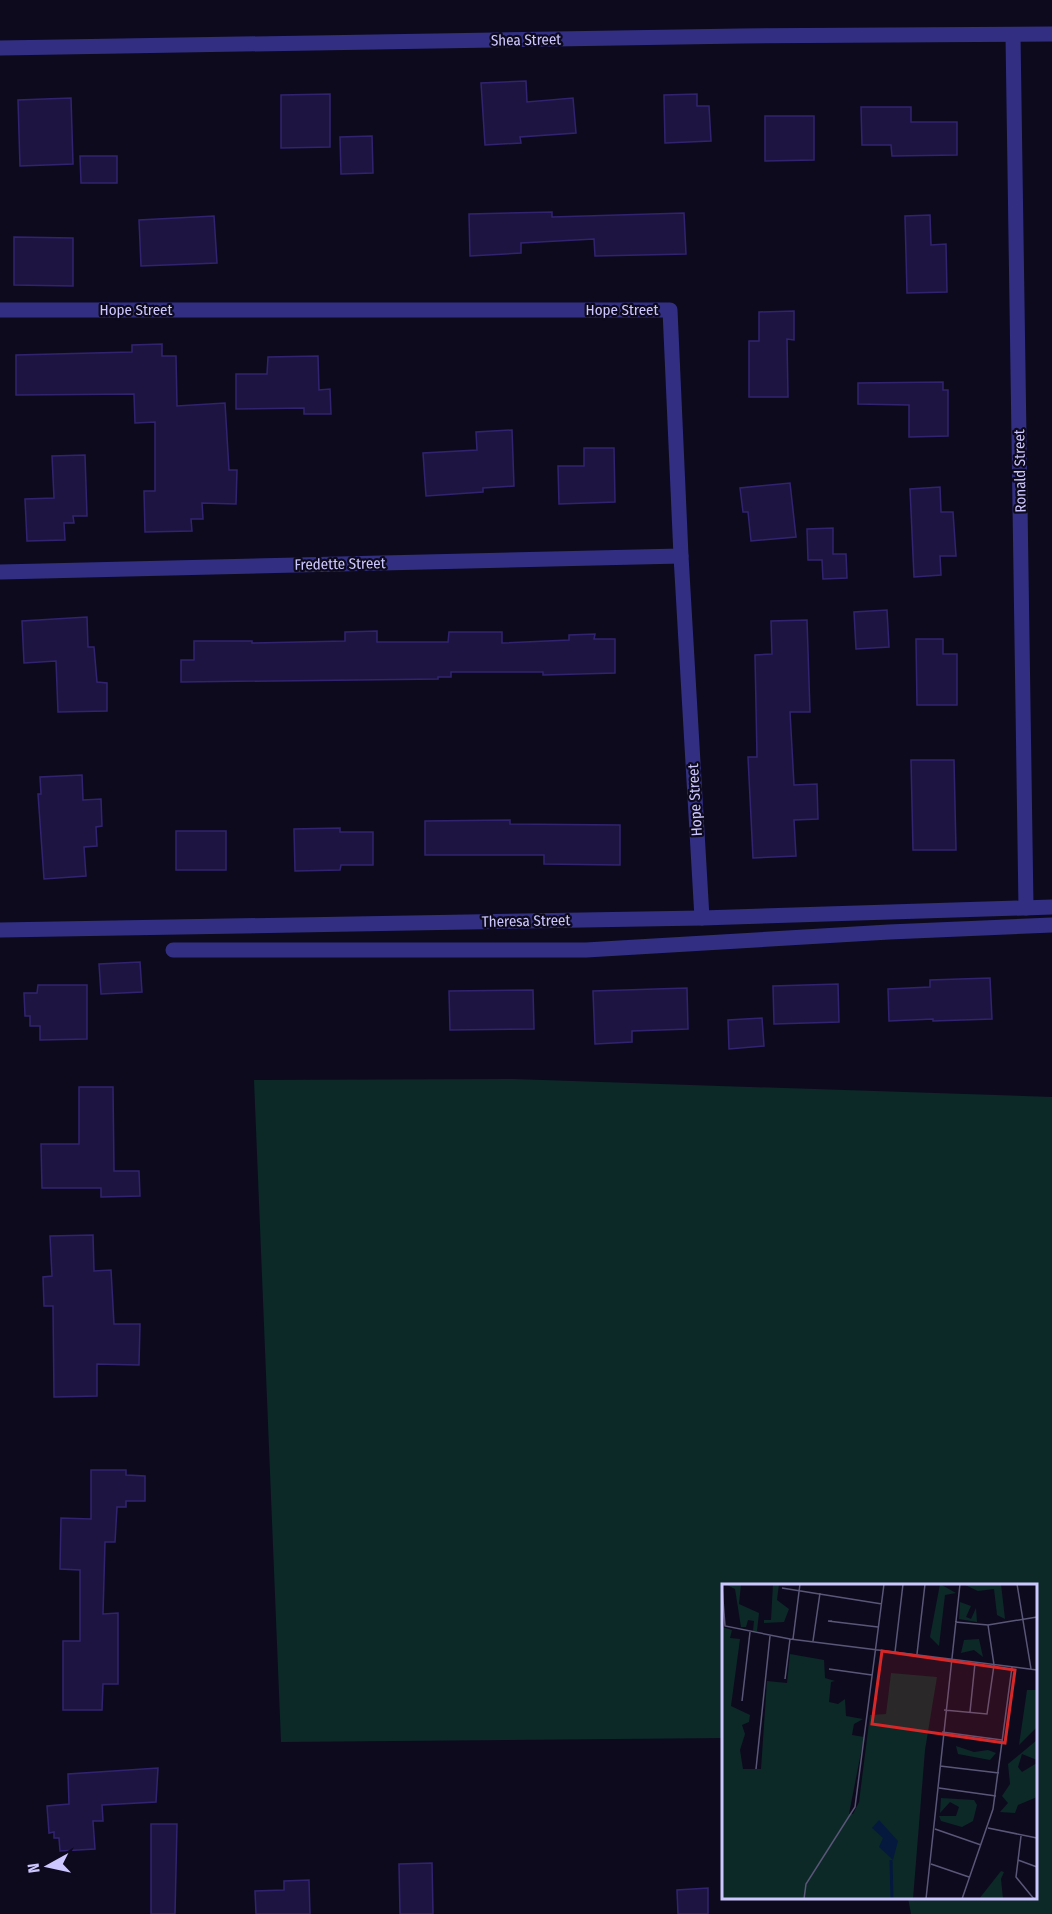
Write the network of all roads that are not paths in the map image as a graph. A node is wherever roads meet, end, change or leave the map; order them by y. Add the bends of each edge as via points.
1 (1052, 34) edge
2 (1013, 35) junction
3 (0, 48) edge
4 (0, 310) edge
5 (681, 556) junction
6 (0, 572) edge
7 (1052, 907) edge
8 (1026, 908) junction
9 (702, 918) junction
10 (1052, 925) edge
11 (0, 930) edge
12 (173, 950) dead end

1 - 2 street, Shea Street
2 - 3 street, Shea Street
2 - 8 street, Ronald Street
4 - 5 street, Hope Street via 670,310
5 - 6 street, Fredette Street
5 - 9 street, Hope Street
7 - 8 street, Theresa Street
8 - 9 street, Theresa Street
9 - 11 street, Theresa Street
10 - 12 street via 586,950

